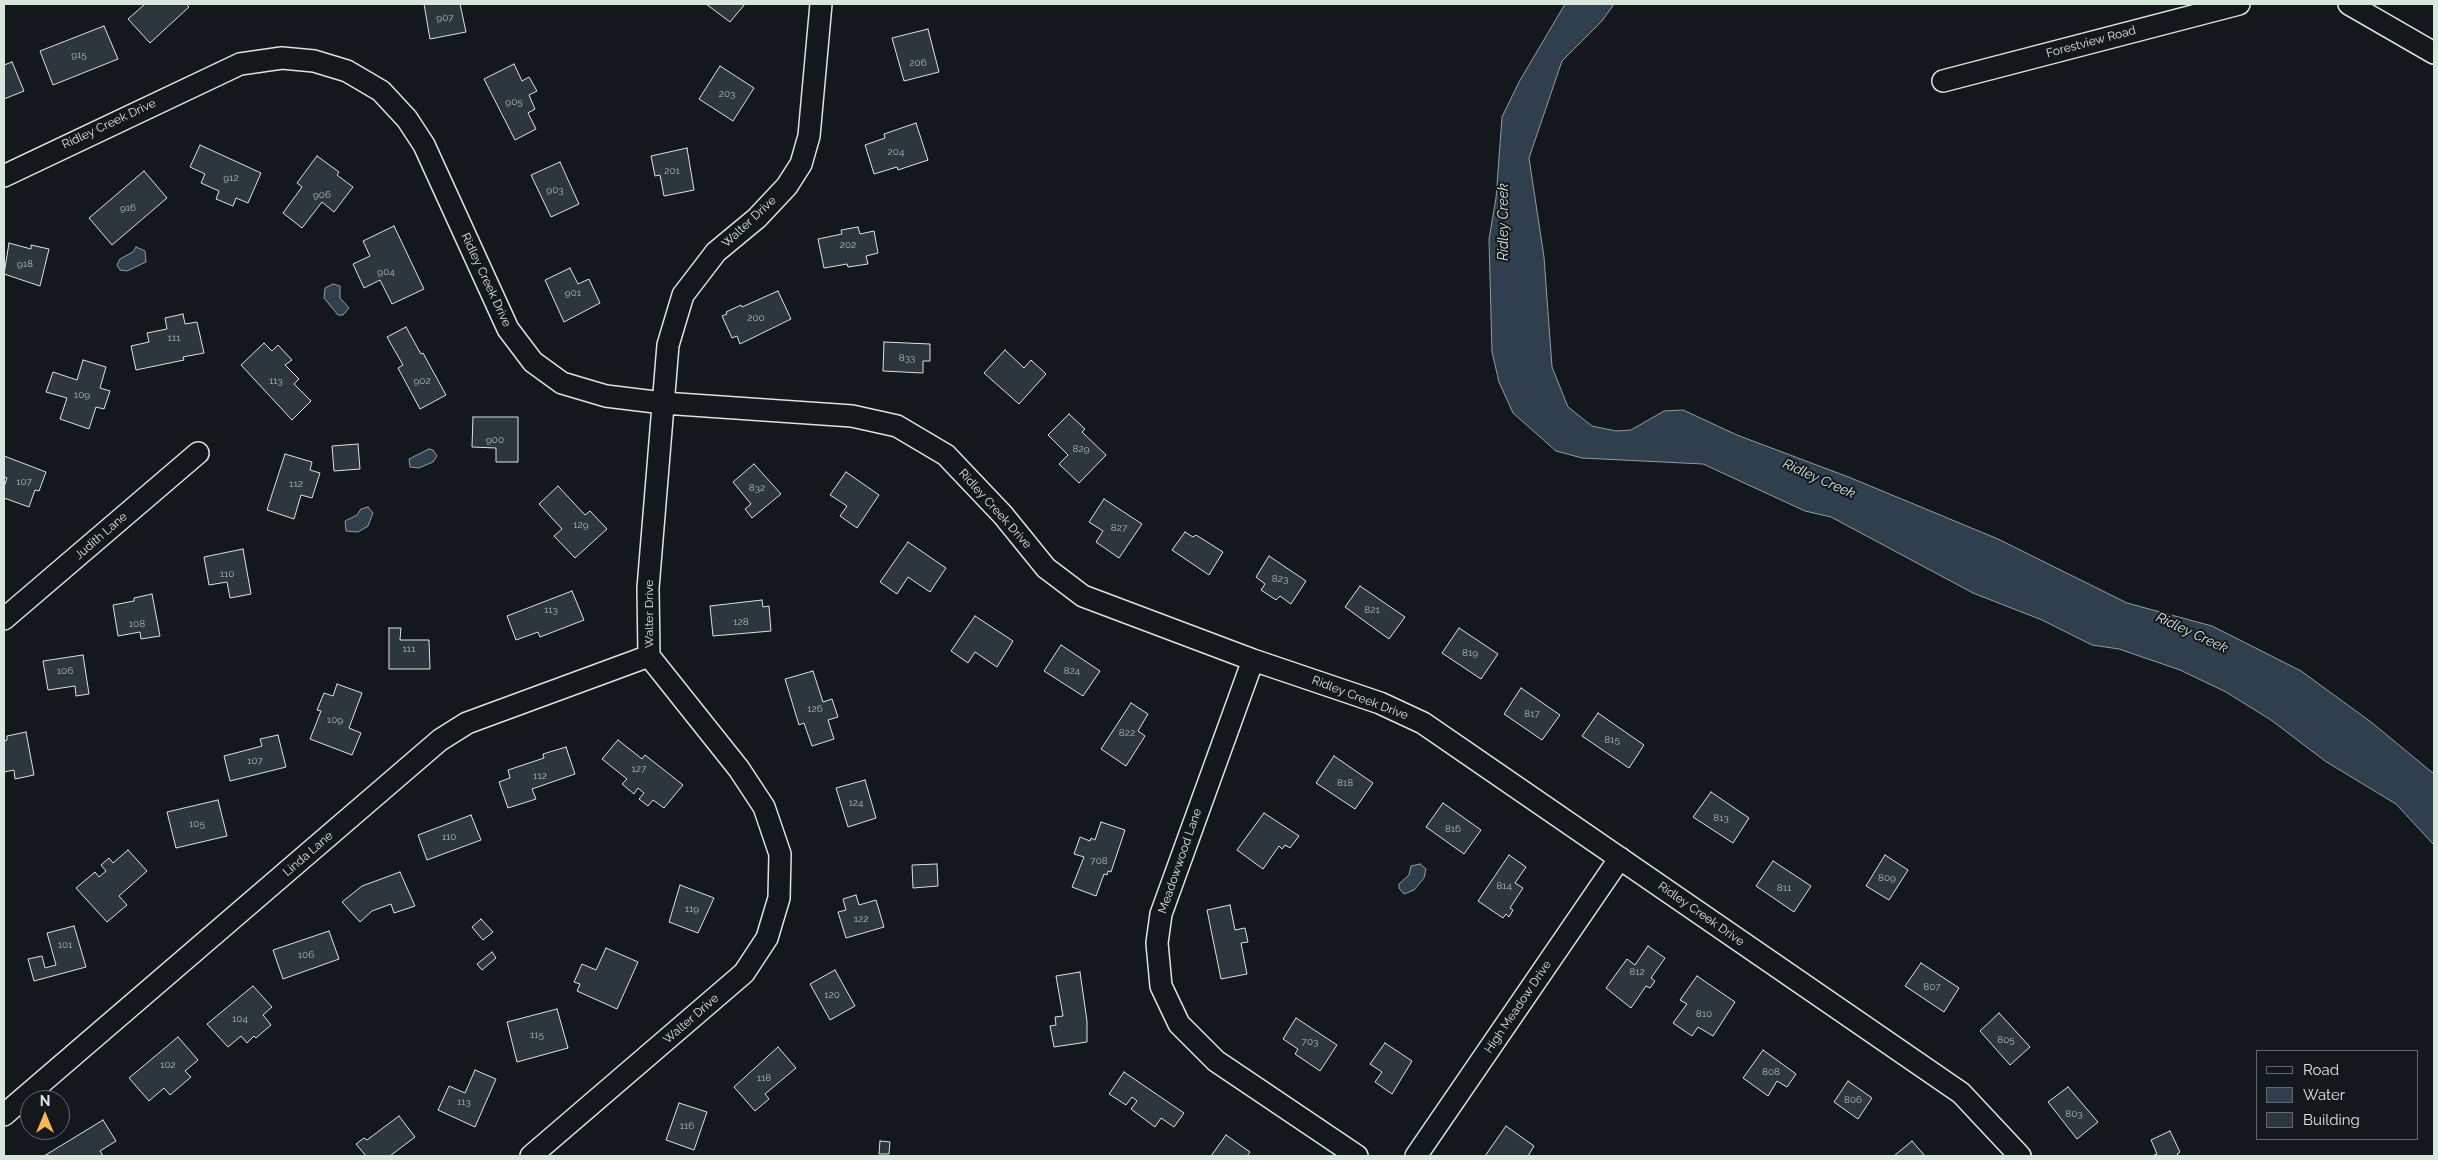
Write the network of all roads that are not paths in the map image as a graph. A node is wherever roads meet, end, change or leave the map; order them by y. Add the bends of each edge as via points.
1 (821, 4) edge
2 (2239, 4) edge
3 (2348, 4) edge
4 (2434, 53) edge
5 (1943, 81) dead end
6 (4, 176) edge
7 (663, 403) junction
8 (198, 453) dead end
9 (4, 619) edge
10 (649, 656) junction
11 (1253, 660) junction
12 (1620, 858) junction
13 (4, 1115) edge
14 (531, 1156) edge
15 (1357, 1156) edge
16 (1416, 1156) edge
17 (2020, 1156) edge

1 - 7 street, Walter Drive via 809,136 801,164 787,186 757,218 716,252 683,295 668,345
2 - 5 street, Forestview Road
3 - 4 street
6 - 7 street, Ridley Creek Drive via 240,64 282,58 314,61 347,71 381,92 407,119 424,145 508,329 533,362 562,383 606,396
7 - 10 street, Walter Drive via 648,588
7 - 11 street, Ridley Creek Drive via 852,416 897,426 946,455 1003,515 1046,568 1083,596
8 - 9 street, Judith Lane
10 - 13 street, Linda Lane via 467,723 440,740
10 - 14 street, Walter Drive via 739,769 764,807 780,854 779,898 767,938 744,973
11 - 12 street, Ridley Creek Drive via 1380,704 1423,723
11 - 15 street, Meadowwood Lane via 1161,914 1157,943 1161,986 1179,1024 1216,1061
12 - 16 street, High Meadow Drive
12 - 17 street, Ridley Creek Drive via 1961,1094

